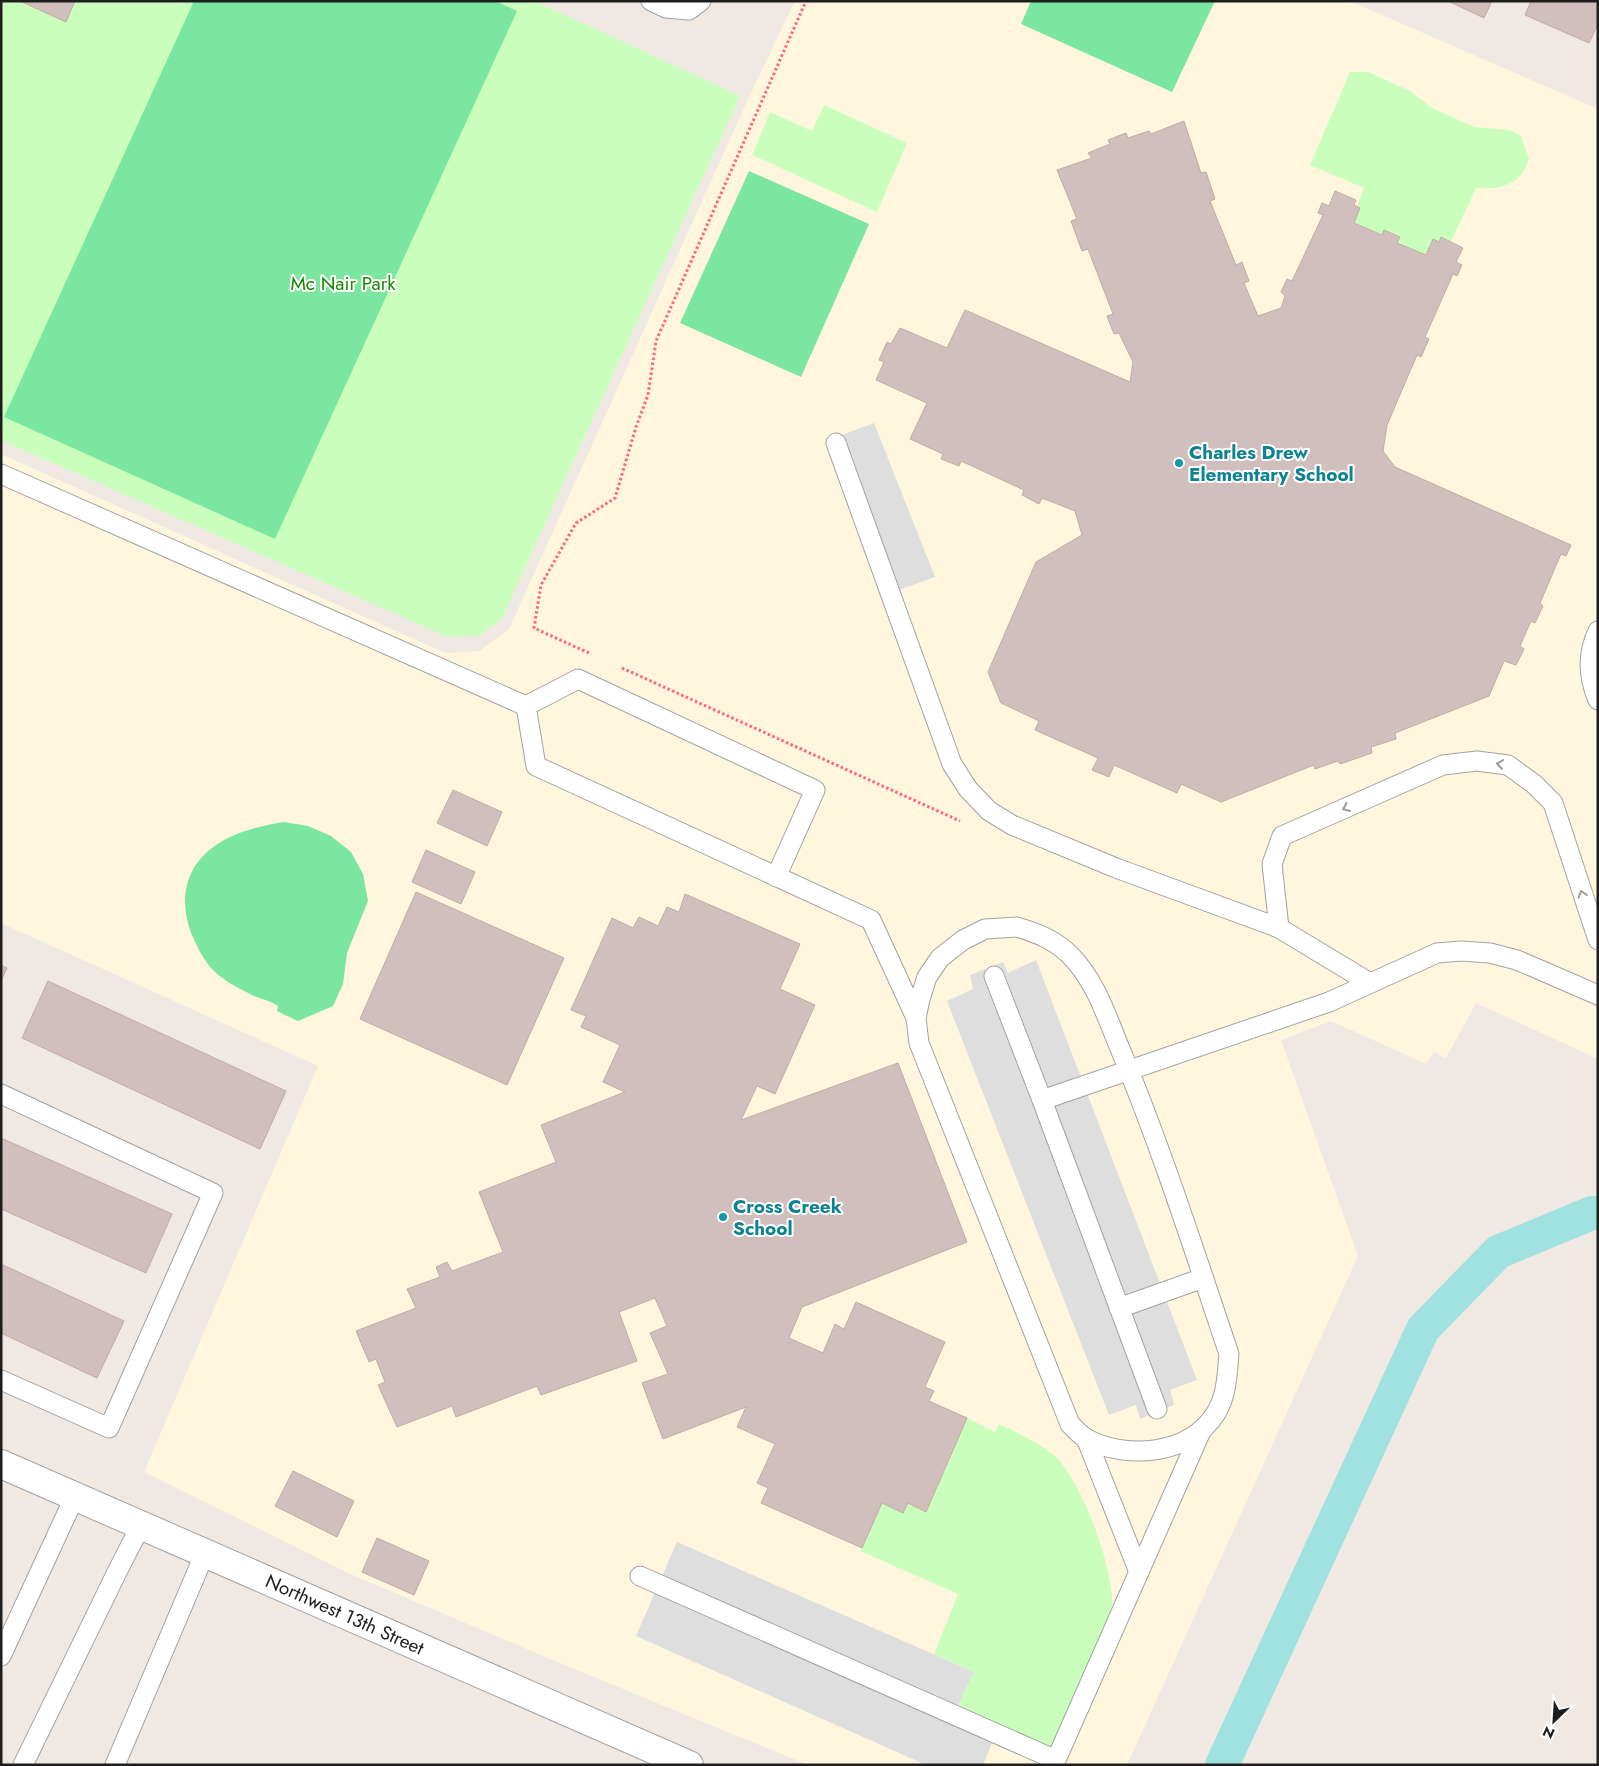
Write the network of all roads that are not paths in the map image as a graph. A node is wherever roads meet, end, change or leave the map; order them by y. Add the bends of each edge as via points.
1 (651, 1) edge
2 (701, 1) edge
3 (836, 443) dead end
4 (1, 474) edge
5 (1598, 631) edge
6 (1598, 700) edge
7 (526, 706) junction
8 (776, 877) junction
9 (1279, 928) junction
10 (1598, 940) edge
11 (994, 976) dead end
12 (1370, 983) junction
13 (1598, 995) edge
14 (916, 1018) junction
15 (1128, 1070) junction
16 (1, 1094) edge
17 (1042, 1100) junction
18 (1203, 1278) junction
19 (1119, 1308) junction
20 (1, 1380) edge
21 (1156, 1409) dead end
22 (1203, 1428) junction
23 (1086, 1438) junction
24 (1, 1464) edge
25 (75, 1496) junction
26 (141, 1525) junction
27 (205, 1553) junction
28 (1139, 1572) junction
29 (640, 1576) dead end
30 (1, 1656) edge
31 (23, 1765) edge
32 (115, 1765) edge
33 (689, 1765) edge

1 - 2 lane via 666,8 689,10
3 - 9 lane via 952,764 968,789 989,811 1012,824 1097,860
4 - 7 lane
5 - 6 lane via 1592,643 1590,664 1591,684
7 - 8 lane via 536,766
7 - 8 lane via 578,679 816,790
8 - 14 lane via 871,920
10 -> 9 lane via 1553,803 1508,765 1477,761 1443,765 1282,836 1272,864
9 - 12 lane
11 - 17 lane
12 - 13 lane via 1437,953 1461,951 1516,960
12 - 15 lane via 1329,1002
14 - 15 lane via 927,977 940,958 963,940 985,929 1017,927 1051,940 1070,954 1091,981
14 - 23 lane via 919,1043 1070,1424
15 - 17 lane
15 - 18 lane via 1166,1168
16 - 20 lane via 213,1193 109,1428
17 - 19 lane
18 - 19 lane
18 - 22 lane via 1229,1354 1224,1396
19 - 21 lane
22 - 23 lane via 1183,1443 1144,1451 1110,1447
22 - 28 lane
23 - 28 lane
24 - 25 street, Northwest 13th Street
25 - 26 street, Northwest 13th Street
25 - 30 lane
26 - 27 street, Northwest 13th Street
26 - 31 lane
27 - 32 lane
27 - 33 street, Northwest 13th Street
28 - 29 lane via 1056,1760

